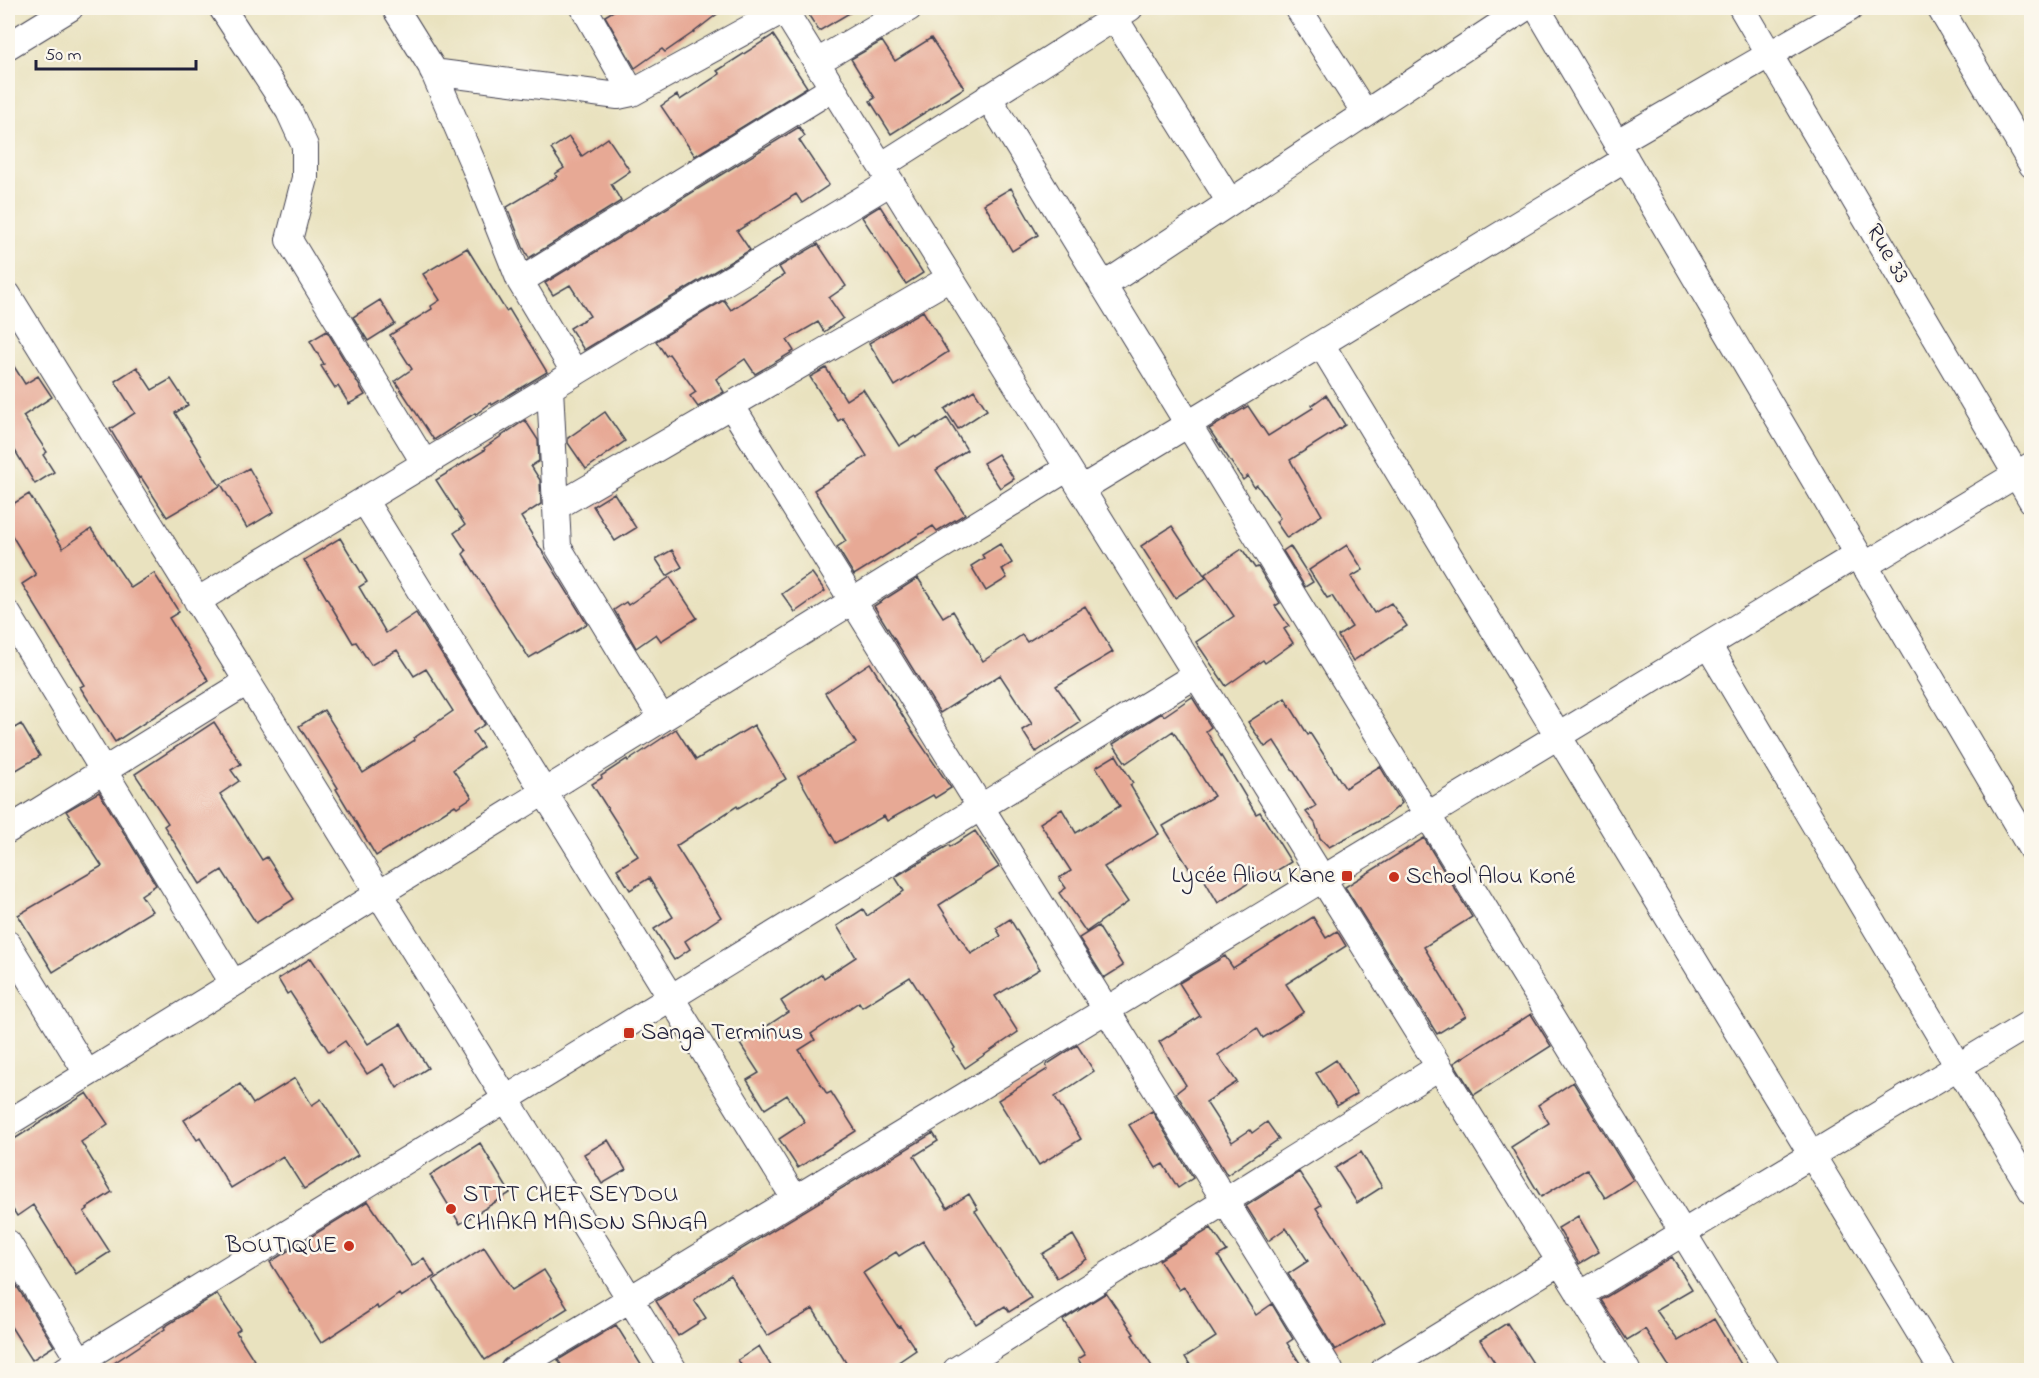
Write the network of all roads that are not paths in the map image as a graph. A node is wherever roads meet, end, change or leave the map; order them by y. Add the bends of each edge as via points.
1 (70, 8) edge
2 (222, 8) edge
3 (395, 8) edge
4 (584, 8) edge
5 (784, 8) edge
6 (909, 8) edge
7 (1298, 8) edge
8 (1525, 8) edge
9 (1537, 8) edge
10 (1742, 8) edge
11 (1850, 8) edge
12 (1940, 8) edge
13 (1122, 12) edge
14 (8, 46) edge
15 (1769, 54) junction
16 (817, 62) junction
17 (433, 72) junction
18 (833, 88) junction
19 (632, 93) junction
20 (988, 98) junction
21 (1365, 113) junction
22 (1621, 151) junction
23 (2031, 165) edge
24 (886, 174) junction
25 (1230, 202) junction
26 (950, 278) junction
27 (520, 281) junction
28 (1103, 286) junction
29 (11, 310) edge
30 (1321, 344) junction
31 (575, 373) junction
32 (550, 388) junction
33 (731, 405) junction
34 (1188, 424) junction
35 (424, 464) junction
36 (2024, 470) edge
37 (1075, 479) junction
38 (364, 500) junction
39 (2031, 501) edge
40 (556, 507) junction
41 (1861, 560) junction
42 (197, 601) junction
43 (852, 601) junction
44 (8, 614) edge
45 (1708, 645) junction
46 (1196, 675) junction
47 (247, 682) junction
48 (662, 718) junction
49 (1558, 736) junction
50 (104, 771) junction
51 (544, 792) junction
52 (980, 807) junction
53 (1427, 815) junction
54 (8, 830) edge
55 (2031, 850) edge
56 (1322, 879) junction
57 (378, 894) junction
58 (8, 944) edge
59 (233, 983) junction
60 (671, 998) junction
61 (1106, 1010) junction
62 (2031, 1022) edge
63 (1958, 1066) junction
64 (1439, 1067) junction
65 (87, 1073) junction
66 (506, 1099) junction
67 (8, 1123) edge
68 (1812, 1155) junction
69 (2031, 1191) edge
70 (795, 1199) junction
71 (1225, 1201) junction
72 (1682, 1233) junction
73 (8, 1243) edge
74 (1560, 1262) junction
75 (1580, 1295) junction
76 (630, 1300) junction
77 (77, 1367) edge
78 (513, 1371) edge
79 (674, 1371) edge
80 (956, 1371) edge
81 (1330, 1371) edge
82 (1384, 1371) edge
83 (1627, 1371) edge
84 (1767, 1371) edge
85 (1942, 1371) edge

1 - 14 street
2 - 35 street via 289,111 305,146 305,178 289,240
3 - 17 street
4 - 19 street
5 - 16 street
5 - 19 street
6 - 16 street
7 - 21 street
8 - 21 street
9 - 22 street
10 - 15 street, Rue 33
11 - 15 street
12 - 23 street
13 - 20 street
13 - 25 street
15 - 22 street
15 - 36 street, Rue 33
16 - 18 street
17 - 19 street via 618,96
17 - 27 street
18 - 24 street
18 - 27 street
20 - 24 street
20 - 28 street
21 - 25 street
22 - 30 street
22 - 41 street
24 - 26 street
24 - 31 street
25 - 28 street
26 - 33 street
26 - 37 street
27 - 31 street
28 - 34 street
29 - 42 street
30 - 34 street
30 - 49 street
31 - 32 street
32 - 35 street
32 - 40 street
33 - 40 street
33 - 43 street
34 - 37 street
34 - 53 street
35 - 38 street
36 - 39 street, Rue 33
36 - 41 street
37 - 43 street
37 - 46 street
38 - 42 street
38 - 51 street
40 - 48 street via 558,547
41 - 45 street
41 - 55 street
42 - 47 street
43 - 48 street
43 - 52 street
44 - 50 street
45 - 49 street
45 - 63 street
46 - 52 street
46 - 56 street
47 - 50 street
47 - 57 street
48 - 51 street
49 - 53 street
49 - 68 street
50 - 54 street
50 - 59 street
51 - 57 street
51 - 60 street
52 - 60 street
52 - 61 street
53 - 56 street
53 - 72 street
56 - 61 street
56 - 64 street
57 - 59 street
57 - 66 street
58 - 65 street
59 - 65 street
60 - 66 street
60 - 70 street
61 - 70 street
61 - 71 street
62 - 63 street
63 - 68 street
63 - 69 street
64 - 71 street
64 - 74 street
65 - 67 street
66 - 76 street
66 - 77 street
68 - 72 street
68 - 85 street
70 - 76 street
71 - 80 street
71 - 81 street
72 - 75 street
72 - 84 street
73 - 77 street
74 - 75 street
74 - 82 street
75 - 83 street
76 - 78 street
76 - 79 street

